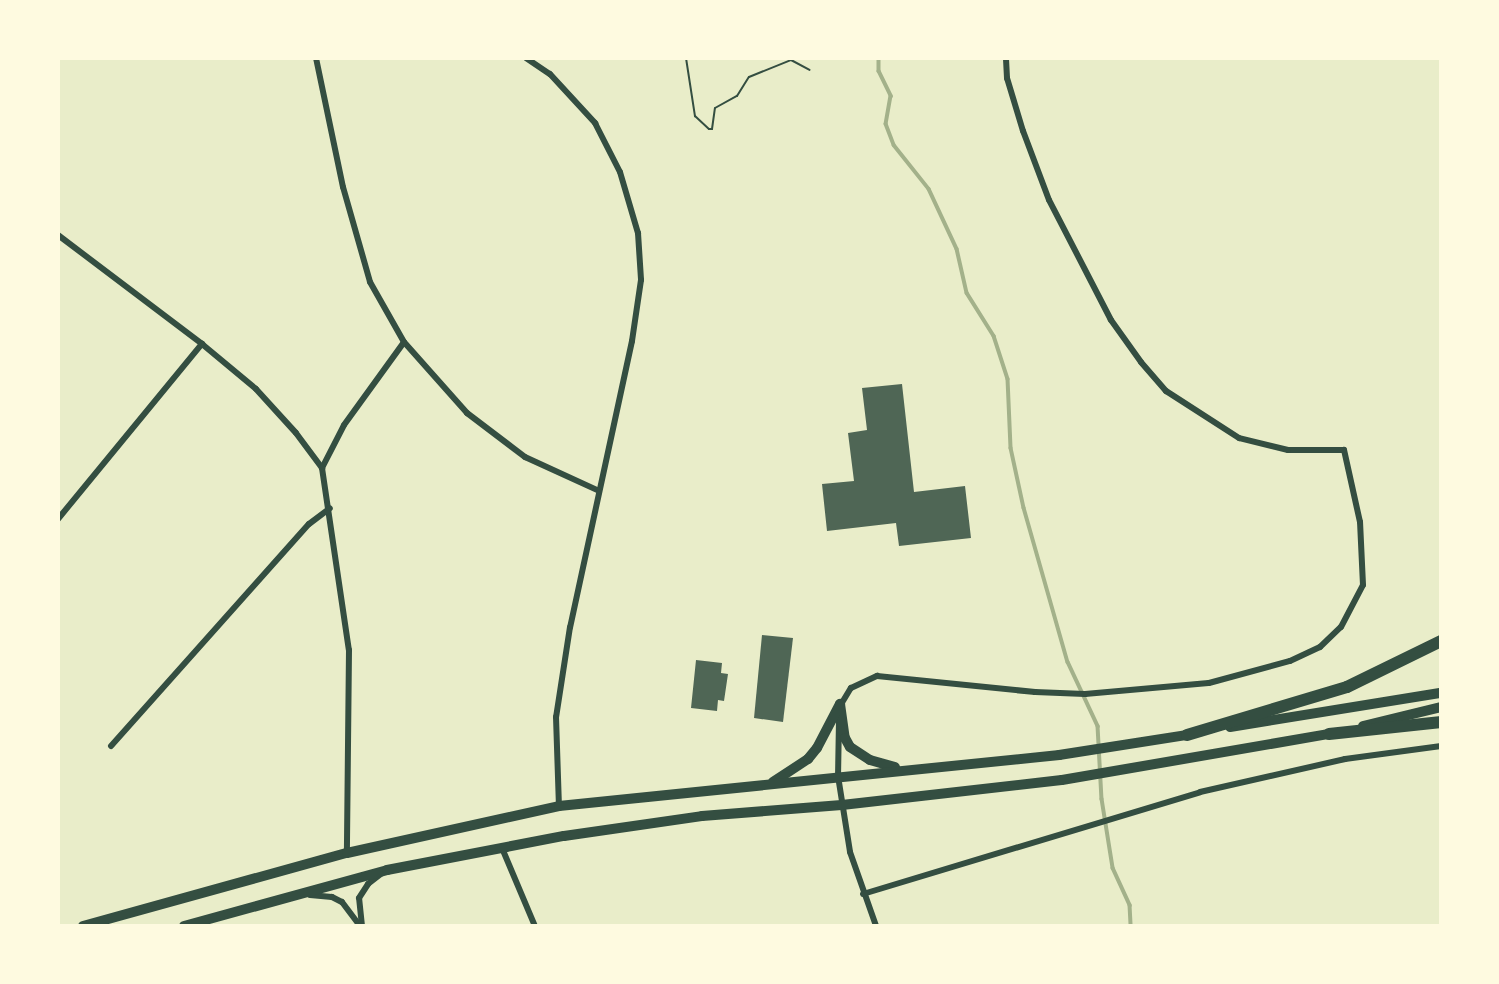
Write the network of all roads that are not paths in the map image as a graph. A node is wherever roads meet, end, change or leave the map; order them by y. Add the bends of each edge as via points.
1 (316, 58) edge
2 (526, 58) edge
3 (1006, 58) edge
4 (58, 235) edge
5 (404, 342) junction
6 (202, 344) junction
7 (322, 468) junction
8 (597, 490) junction
9 (330, 508) junction
10 (58, 519) edge
11 (1441, 641) edge
12 (1441, 693) edge
13 (840, 704) junction
14 (1441, 707) edge
15 (1441, 722) edge
16 (1329, 734) junction
17 (1186, 735) junction
18 (1441, 746) edge
19 (111, 747) dead end
20 (903, 769) junction
21 (838, 776) junction
22 (772, 783) junction
23 (842, 805) junction
24 (559, 806) junction
25 (502, 848) junction
26 (347, 853) junction
27 (387, 870) junction
28 (301, 894) junction
29 (863, 894) junction
30 (83, 926) edge
31 (184, 926) edge
32 (361, 926) edge
33 (535, 926) edge
34 (876, 926) edge

1 - 5 street via 343,187 370,282
2 - 8 street via 550,74 595,123 620,172 638,233 641,280 632,341
3 - 13 street via 1007,78 1023,131 1049,200 1111,320 1166,391 1239,438 1288,450 1344,450 1360,522 1363,585 1340,627 1320,647 1290,661 1209,683 1123,692 1035,692 877,676 851,688
4 - 6 street
5 - 7 street via 344,425
5 - 8 street via 467,414 525,457
6 - 7 street via 256,389
6 - 10 street
7 - 9 street
8 - 24 street via 556,717
9 - 19 street via 309,524
9 - 26 street via 349,650
11 - 17 highway via 1347,687
12 - 17 main road
13 - 20 main road via 850,747 870,760
13 - 21 street
13 - 22 main road via 808,759
14 - 16 main road
15 - 16 highway
16 - 23 main road via 1062,780
17 - 20 main road via 1059,755
18 - 29 street via 1345,759 1147,806
20 - 21 main road
21 - 22 main road
21 - 23 street
22 - 24 main road
23 - 25 main road via 702,816
23 - 29 street
24 - 26 main road
25 - 27 main road
25 - 33 street
26 - 30 main road
27 - 28 main road
27 - 32 street via 368,884 359,898
28 - 31 main road
28 - 32 street via 338,899
29 - 34 street

